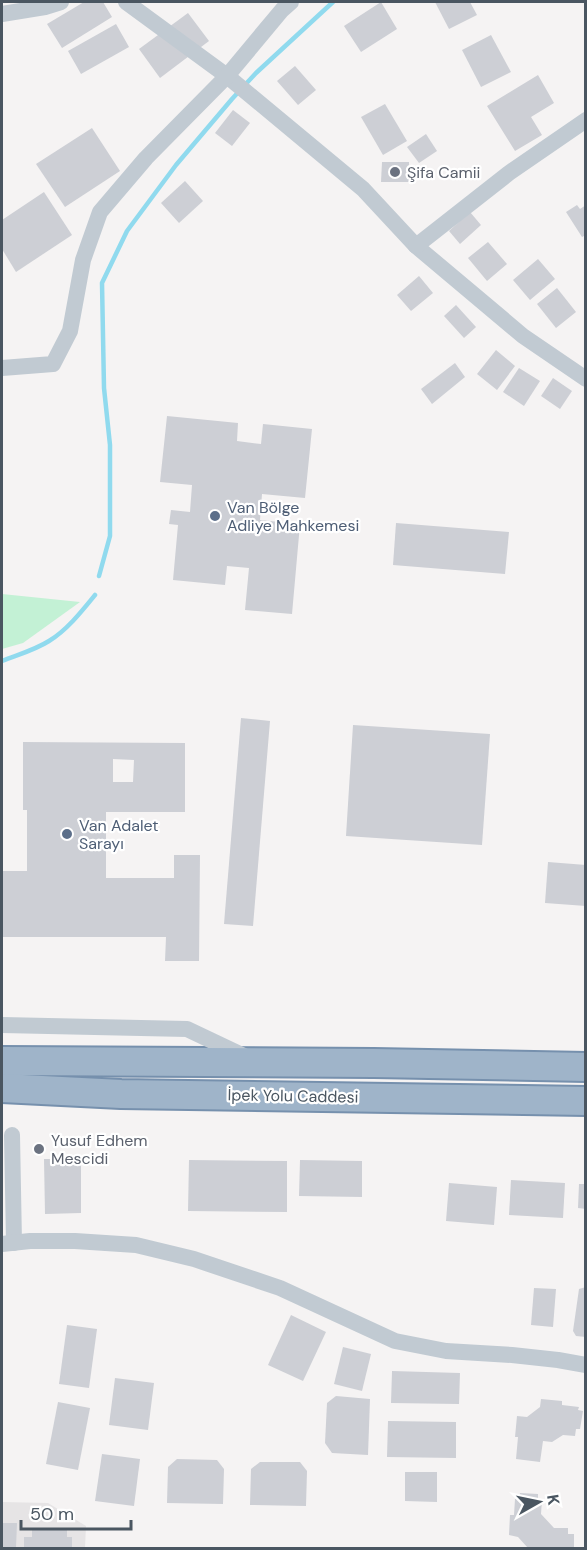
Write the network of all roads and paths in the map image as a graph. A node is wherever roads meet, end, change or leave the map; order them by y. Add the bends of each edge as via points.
1 (61, 2) edge
2 (126, 2) edge
3 (291, 2) edge
4 (2, 14) edge
5 (227, 76) junction
6 (585, 120) edge
7 (416, 246) junction
8 (2, 368) edge
9 (585, 379) edge
10 (2, 1025) edge
11 (2, 1061) edge
12 (257, 1062) junction
13 (585, 1067) edge
14 (2, 1088) edge
15 (585, 1101) edge
16 (12, 1135) dead end
17 (8, 1243) edge
18 (585, 1365) edge

1 - 4 street
2 - 5 street
3 - 5 street
5 - 7 street via 363,189
5 - 8 street via 146,158 100,212 83,260 70,332 53,364
6 - 7 street
7 - 9 street via 523,336
10 - 12 street via 187,1029
11 - 12 highway, İpek Yolu Caddesi
12 - 13 highway, İpek Yolu Caddesi
14 - 15 highway, İpek Yolu Caddesi via 133,1094
16 - 17 street
17 - 18 street via 75,1241 136,1245 194,1258 280,1288 395,1341 446,1351

